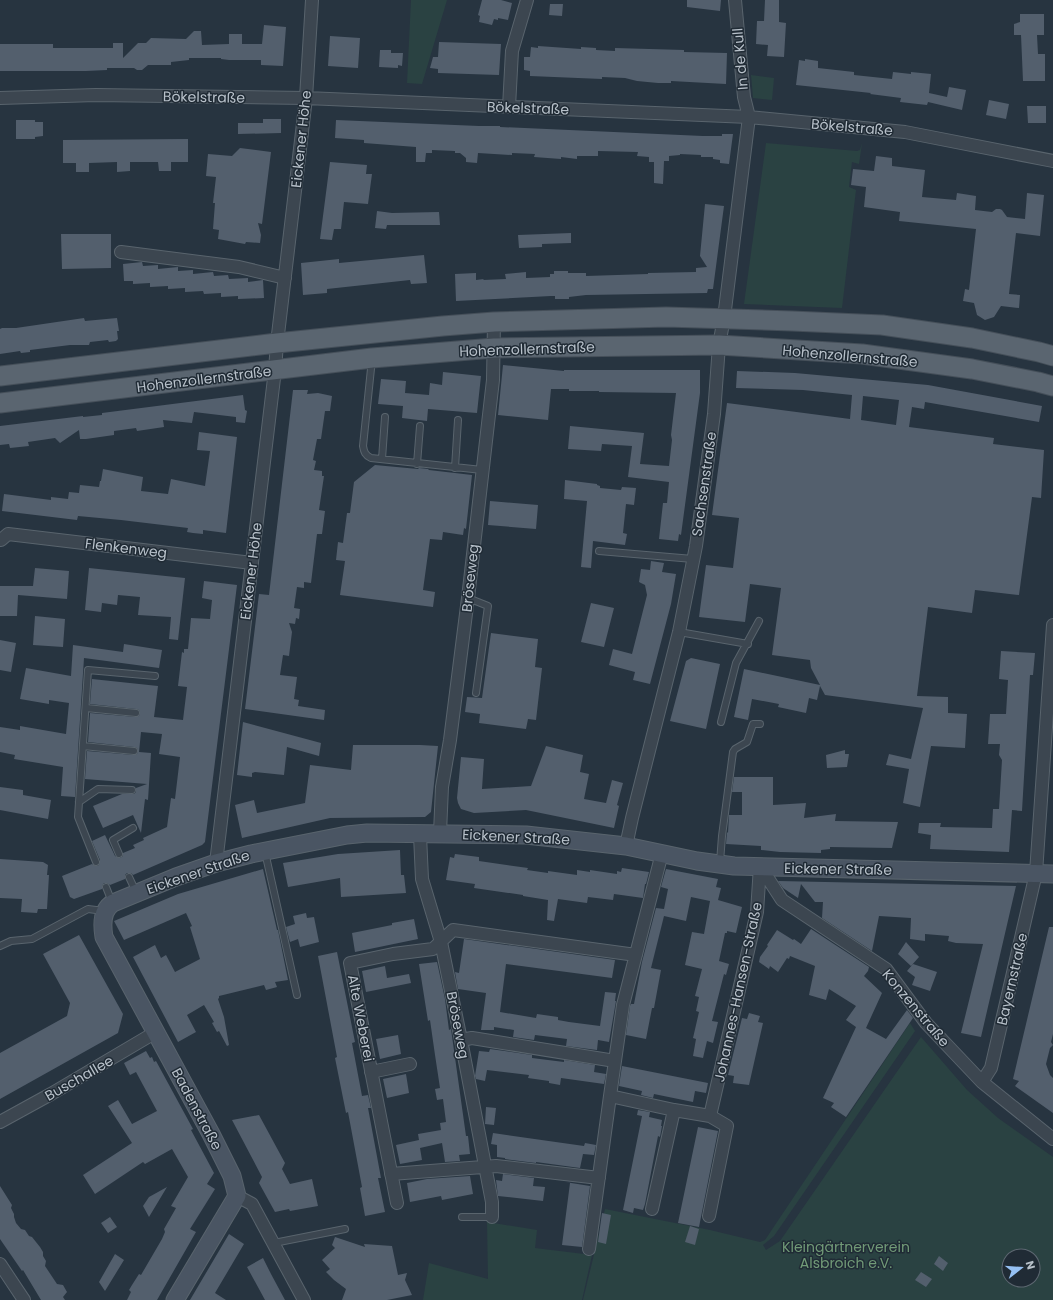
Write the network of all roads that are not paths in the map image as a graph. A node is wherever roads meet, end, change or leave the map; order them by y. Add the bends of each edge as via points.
1 (312, 0) edge
2 (527, 0) edge
3 (735, 0) edge
4 (0, 98) edge
5 (306, 98) junction
6 (509, 107) junction
7 (749, 117) junction
8 (1053, 161) edge
9 (121, 252) dead end
10 (285, 278) junction
11 (724, 318) junction
12 (494, 322) junction
13 (277, 343) junction
14 (719, 345) junction
15 (494, 348) junction
16 (1053, 356) edge
17 (372, 358) junction
18 (276, 370) junction
19 (0, 376) edge
20 (1053, 386) edge
21 (0, 403) edge
22 (385, 417) dead end
23 (458, 420) dead end
24 (420, 426) dead end
25 (382, 459) junction
26 (417, 464) junction
27 (455, 468) junction
28 (482, 470) junction
29 (1, 540) dead end
30 (599, 551) dead end
31 (694, 559) junction
32 (252, 563) junction
33 (468, 598) junction
34 (759, 621) dead end
35 (1053, 625) edge
36 (679, 632) junction
37 (748, 644) junction
38 (155, 676) dead end
39 (476, 693) dead end
40 (86, 708) junction
41 (136, 713) dead end
42 (721, 722) dead end
43 (760, 724) dead end
44 (83, 746) junction
45 (134, 751) dead end
46 (132, 790) dead end
47 (79, 802) junction
48 (133, 828) dead end
49 (440, 833) junction
50 (420, 835) junction
51 (626, 846) junction
52 (264, 850) junction
53 (662, 853) junction
54 (119, 854) dead end
55 (96, 862) dead end
56 (216, 863) junction
57 (720, 864) junction
58 (760, 866) junction
59 (1036, 873) junction
60 (1053, 874) edge
61 (129, 877) dead end
62 (106, 887) dead end
63 (136, 893) junction
64 (109, 907) junction
65 (441, 942) junction
66 (0, 946) edge
67 (636, 954) junction
68 (298, 995) dead end
69 (156, 1032) junction
70 (461, 1040) junction
71 (615, 1061) junction
72 (410, 1064) dead end
73 (371, 1072) junction
74 (982, 1082) junction
75 (610, 1096) junction
76 (674, 1110) junction
77 (710, 1116) junction
78 (0, 1122) edge
79 (1053, 1139) edge
80 (484, 1168) junction
81 (391, 1174) junction
82 (599, 1178) junction
83 (237, 1196) junction
84 (397, 1203) dead end
85 (652, 1209) dead end
86 (709, 1216) dead end
87 (462, 1217) dead end
88 (492, 1217) joint
89 (345, 1230) dead end
90 (274, 1243) junction
91 (589, 1249) dead end
92 (0, 1264) edge
93 (24, 1300) edge
94 (175, 1300) edge
95 (304, 1300) edge

1 - 5 street, Eickener Höhe
2 - 6 street via 512,51
3 - 7 street, In de Kull via 744,97
4 - 5 street, Bökelstraße via 96,95
5 - 6 street, Bökelstraße
5 - 10 street, Eickener Höhe
6 - 7 street, Bökelstraße
7 - 8 street, Bökelstraße via 905,132
7 - 11 street, Sachsenstraße
9 - 10 street via 239,268
10 - 13 street, Eickener Höhe
11 - 12 main road, Hohenzollernstraße via 666,317
11 - 14 street, Sachsenstraße
11 - 16 main road, Hohenzollernstraße via 882,325 972,338
12 - 13 main road, Hohenzollernstraße
12 - 15 street, Bröseweg
13 - 18 street, Eickener Höhe
13 - 19 main road, Hohenzollernstraße
14 - 15 main road, Hohenzollernstraße
14 - 20 main road, Hohenzollernstraße via 862,354 972,369
14 - 31 street, Sachsenstraße via 714,414
15 - 17 main road, Hohenzollernstraße
15 - 28 street, Bröseweg via 493,380
17 - 18 main road, Hohenzollernstraße
17 - 25 lane via 364,450 371,458
18 - 21 main road, Hohenzollernstraße
18 - 32 street, Eickener Höhe
22 - 25 lane
23 - 27 lane
24 - 26 lane
25 - 26 lane
26 - 27 lane
27 - 28 lane
28 - 33 street, Bröseweg
29 - 32 street, Flenkenweg via 8,534
30 - 31 lane
31 - 36 street, Sachsenstraße
32 - 56 street, Eickener Höhe
33 - 39 lane via 488,606
33 - 49 street, Bröseweg via 442,787
34 - 37 lane
35 - 59 street, Bayernstraße
36 - 37 lane
36 - 51 street, Sachsenstraße
37 - 42 lane via 736,663
38 - 40 lane via 88,670
40 - 41 lane
40 - 44 lane
43 - 57 lane via 753,724 747,742 733,752
44 - 45 lane
44 - 47 lane
46 - 47 lane via 98,789
47 - 55 lane via 78,817
48 - 54 lane via 113,840
49 - 50 street, Eickener Straße
49 - 51 street, Eickener Straße via 526,834
50 - 52 street, Eickener Straße via 347,835
50 - 65 street, Bröseweg via 422,880
51 - 53 street, Eickener Straße
52 - 56 street, Eickener Straße
52 - 68 lane
53 - 57 street, Eickener Straße
53 - 67 street
56 - 63 street, Eickener Straße
57 - 58 street, Eickener Straße
58 - 59 street, Eickener Straße
58 - 74 street, Konzenstraße via 782,900 886,970 926,1023
58 - 77 street, Johannes-Hansen-Straße via 757,912
59 - 60 street, Eickener Straße
59 - 74 street, Bayernstraße via 991,1068
61 - 63 lane
62 - 64 lane
63 - 64 street, Eickener Straße
64 - 66 lane, Eickener Straße via 88,909 32,939 11,941
64 - 69 street, Badenstraße via 102,925 104,937
65 - 67 street via 454,930
65 - 70 street, Bröseweg
65 - 73 street, Alte Weberei via 433,948 350,963
67 - 71 street via 623,1004
69 - 78 street, Buschallee
69 - 83 street, Badenstraße via 232,1176
70 - 71 street via 472,1038
70 - 80 street, Bröseweg
71 - 75 street
72 - 73 street, Alte Weberei
73 - 81 street, Alte Weberei
74 - 79 street, Konzenstraße
75 - 76 street
75 - 82 street
76 - 77 street
76 - 85 street
77 - 86 street via 727,1126
80 - 81 street
80 - 82 street via 496,1166
80 - 88 street, Bröseweg via 492,1202
81 - 84 street, Alte Weberei
82 - 91 street
83 - 90 street via 252,1204
83 - 94 street
87 - 88 lane
89 - 90 lane
90 - 95 street
92 - 93 street

